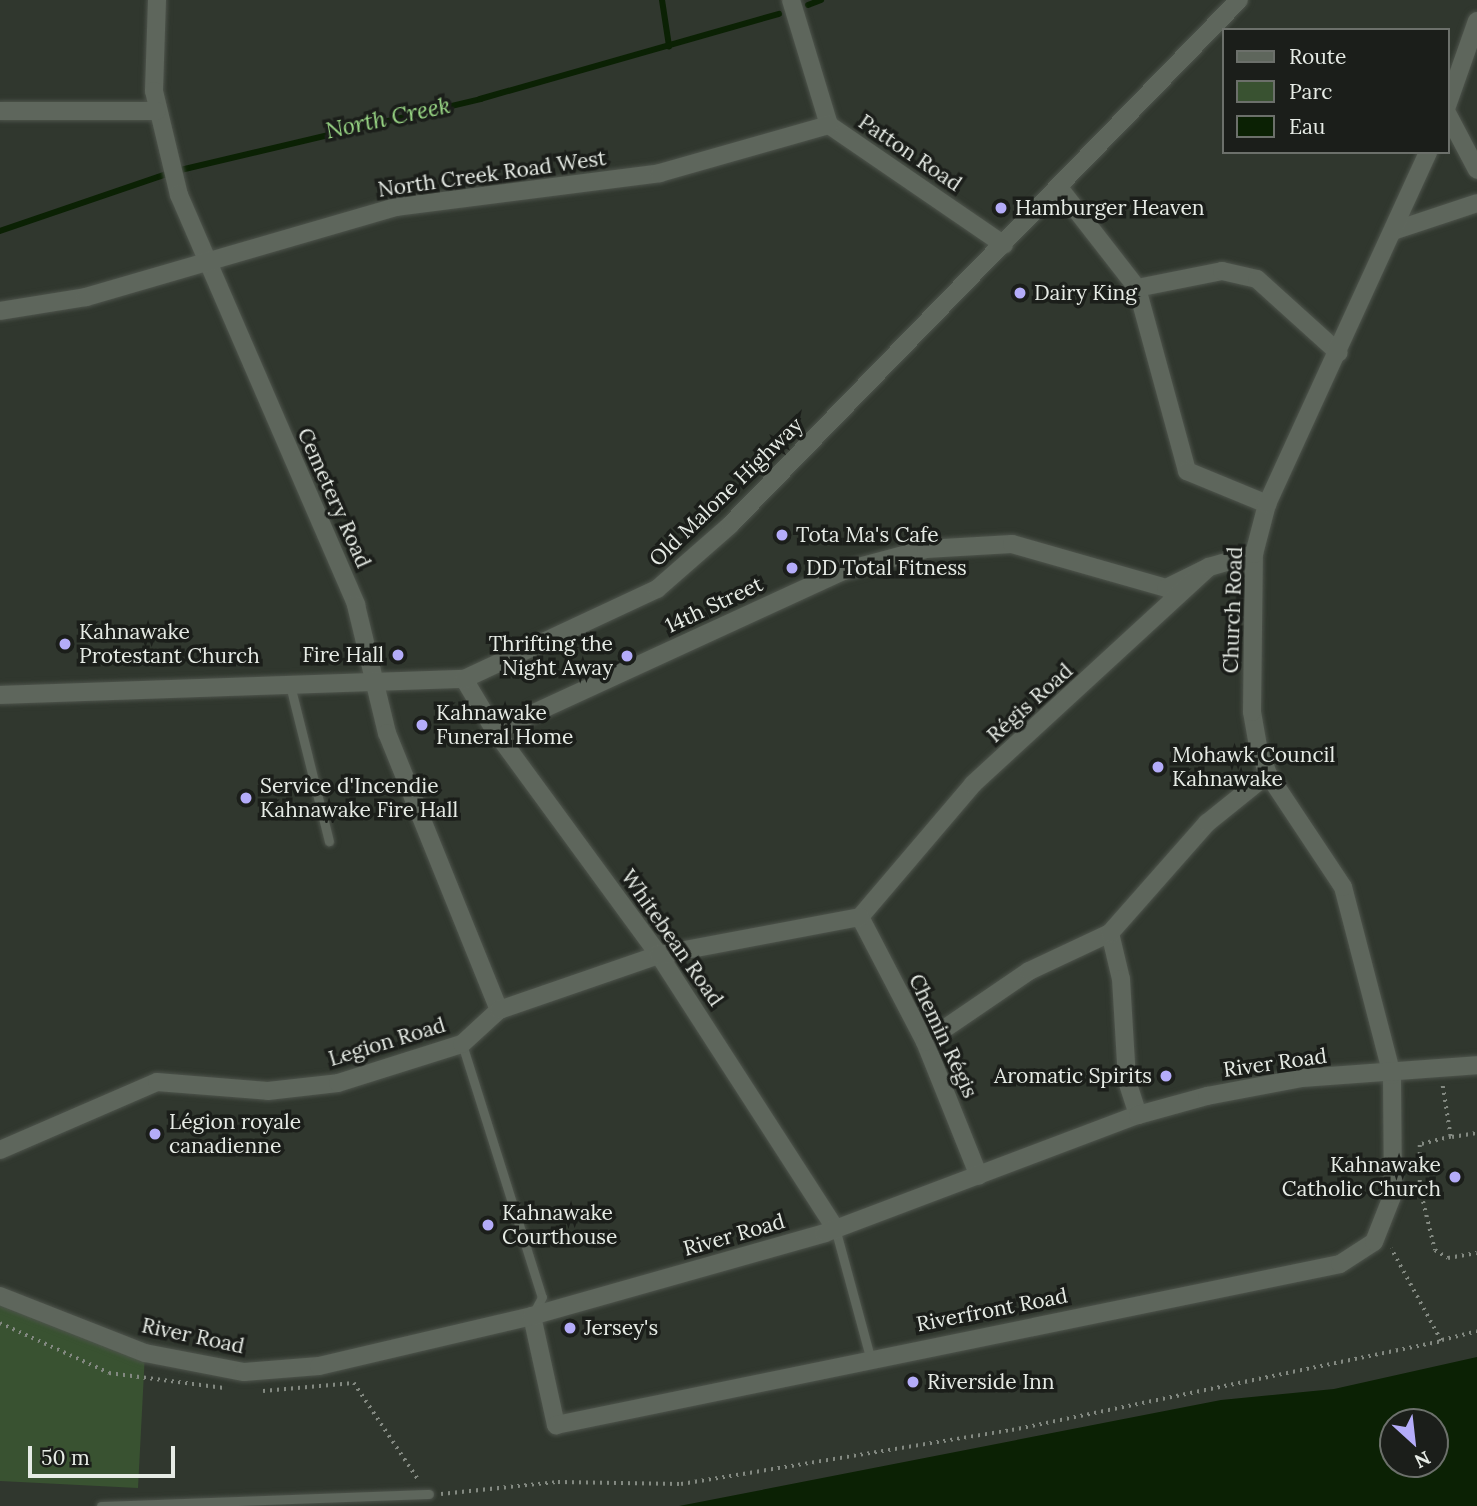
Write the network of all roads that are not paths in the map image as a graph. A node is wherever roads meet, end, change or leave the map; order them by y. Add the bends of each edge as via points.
1 (157, 0) edge
2 (791, 0) edge
3 (1239, 0) edge
4 (1477, 21) edge
5 (1470, 56) edge
6 (1449, 102) edge
7 (0, 111) edge
8 (157, 111) junction
9 (1449, 117) edge
10 (829, 125) junction
11 (1427, 154) edge
12 (1477, 170) edge
13 (1060, 188) junction
14 (1477, 203) edge
15 (1396, 230) junction
16 (1004, 245) junction
17 (205, 265) junction
18 (1137, 288) junction
19 (0, 311) edge
20 (1339, 353) junction
21 (1267, 504) junction
22 (1254, 554) junction
23 (1209, 567) junction
24 (464, 679) junction
25 (379, 683) junction
26 (290, 685) junction
27 (0, 695) edge
28 (495, 731) junction
29 (1268, 774) junction
30 (330, 841) dead end
31 (860, 917) junction
32 (1111, 933) junction
33 (659, 955) junction
34 (499, 1010) junction
35 (925, 1042) junction
36 (462, 1044) junction
37 (1477, 1065) edge
38 (1392, 1075) junction
39 (1138, 1115) junction
40 (0, 1150) edge
41 (979, 1176) junction
42 (835, 1228) junction
43 (0, 1296) edge
44 (532, 1316) junction
45 (870, 1357) junction
46 (429, 1494) road end
47 (101, 1506) edge

1 - 8 street, Cemetery Road
2 - 10 street, Patton Road
3 - 13 street, Old Malone Highway
4 - 5 street
5 - 6 street
7 - 8 street
8 - 17 street, Cemetery Road
9 - 12 street
10 - 16 street, Patton Road
10 - 17 street, North Creek Road West via 660,173 396,207
11 - 15 street, Church Road
13 - 16 street, Old Malone Highway
13 - 18 street
14 - 15 street
15 - 20 street, Church Road
16 - 24 street, Old Malone Highway via 730,525 657,589
17 - 19 street, North Creek Road West via 86,298
17 - 25 street, Cemetery Road via 356,605
18 - 20 street via 1222,271 1257,279
18 - 21 street via 1187,471
20 - 21 street, Church Road
21 - 22 street, Church Road
22 - 23 street, Régis Road
22 - 29 street, Church Road via 1252,712
23 - 28 street, 14th Street via 1166,588 1107,576 1083,563 1012,544 926,549 840,572
23 - 31 street, Régis Road via 973,784
24 - 25 street, Old Malone Highway
24 - 28 street, Whitebean Road
25 - 26 street, Old Malone Highway
25 - 34 street, Cemetery Road via 387,733
26 - 27 street, Old Malone Highway
26 - 30 lane
28 - 33 street, Whitebean Road
29 - 32 street via 1207,823
29 - 38 street, Church Road via 1343,887
31 - 33 street, Legion Road
31 - 35 street, Chemin Régis
32 - 35 street via 1029,971
32 - 39 street via 1121,979 1127,1081
33 - 34 street, Legion Road
33 - 42 street, Whitebean Road
34 - 36 street, Legion Road
35 - 41 street, Chemin Régis
36 - 40 street, Legion Road via 338,1083 268,1091 157,1082
36 - 44 lane via 542,1297
37 - 38 street, River Road
38 - 39 street, River Road via 1302,1078
38 - 45 street, Riverfront Road via 1393,1194 1381,1230 1340,1264
39 - 41 street, River Road
41 - 42 street, River Road
42 - 44 street, River Road
42 - 45 lane
43 - 44 street, River Road via 145,1353 244,1372 373,1356
44 - 45 street, Riverfront Road via 556,1426
46 - 47 lane

